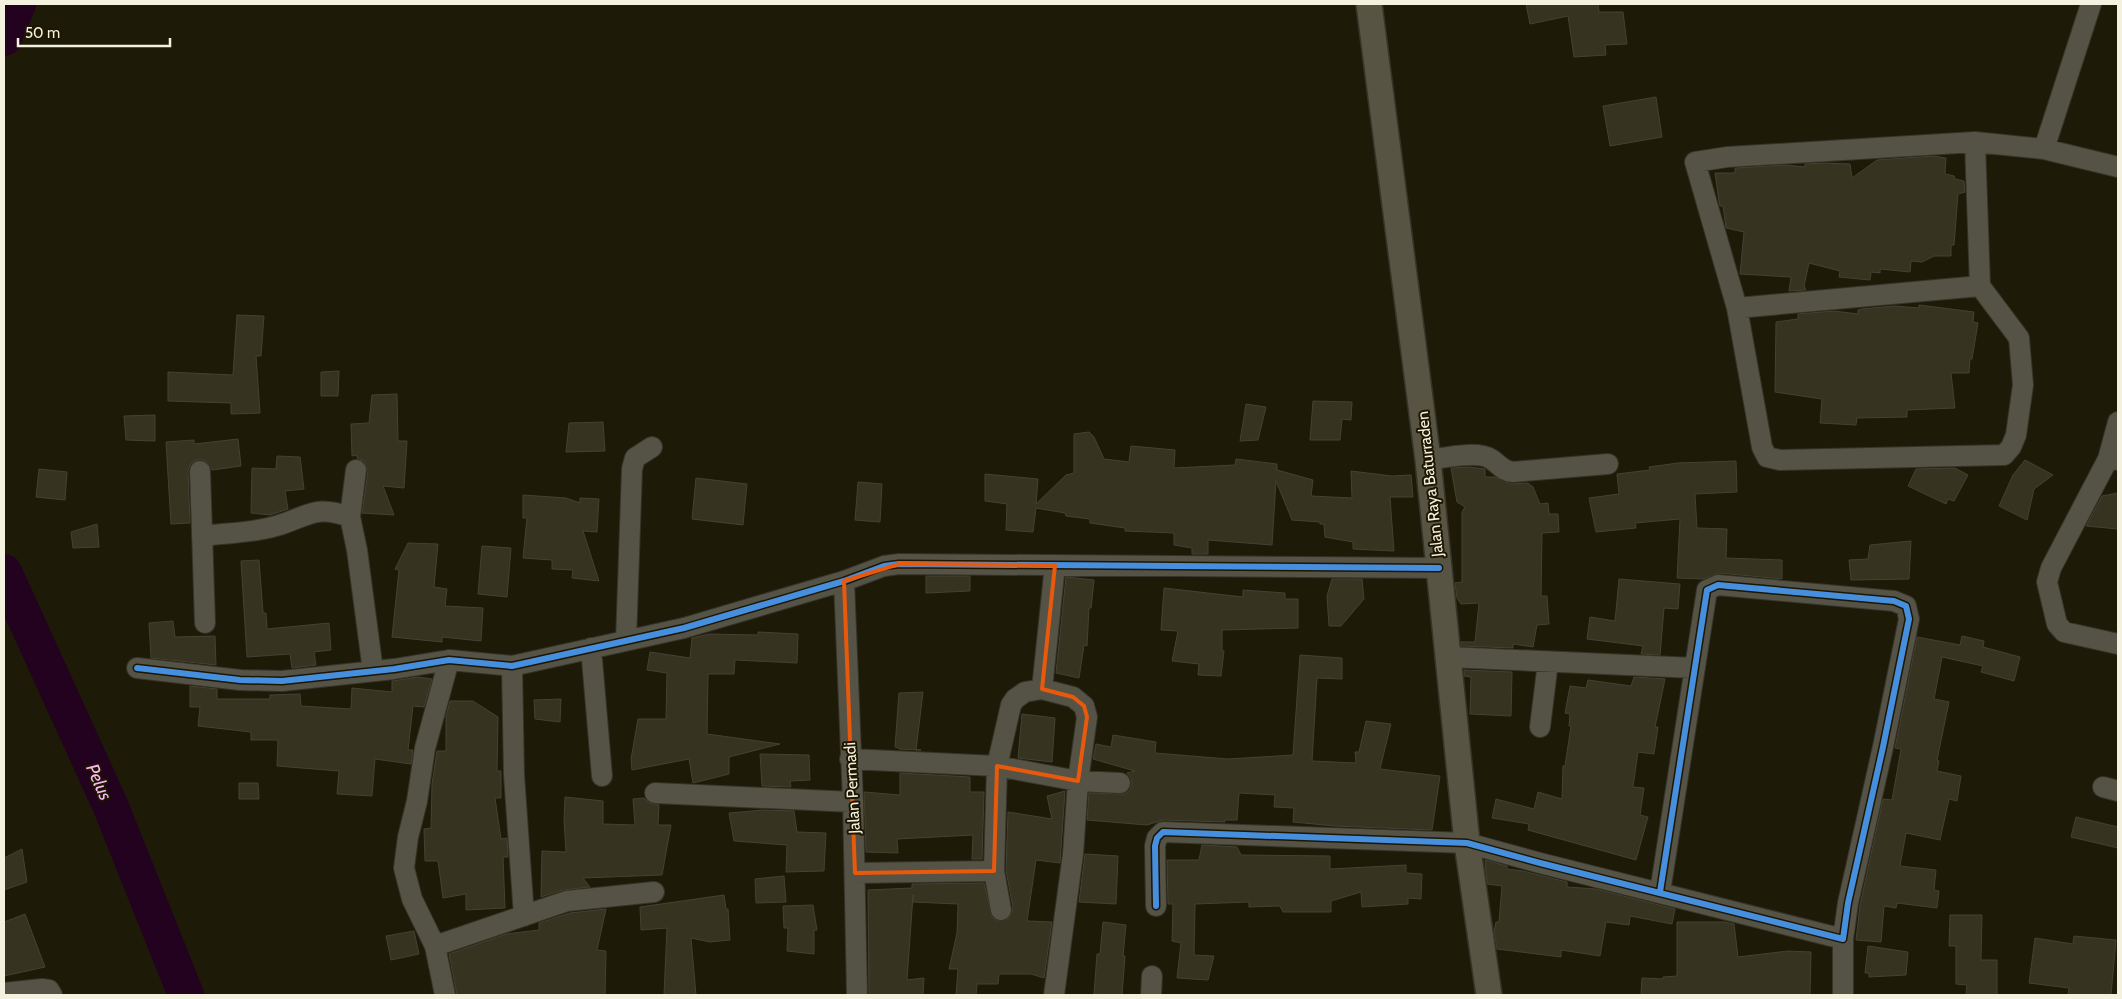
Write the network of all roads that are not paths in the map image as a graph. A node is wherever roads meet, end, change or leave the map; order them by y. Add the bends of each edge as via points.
1 (1370, 4) edge
2 (2091, 4) edge
3 (1976, 142) junction
4 (2044, 149) junction
5 (2118, 167) edge
6 (1980, 286) junction
7 (1738, 308) junction
8 (2118, 422) edge
9 (652, 447) dead end
10 (1428, 460) junction
11 (2113, 460) edge
12 (1608, 464) dead end
13 (356, 470) dead end
14 (200, 471) dead end
15 (350, 517) junction
16 (202, 536) junction
17 (1054, 565) junction
18 (1438, 568) junction
19 (844, 581) junction
20 (205, 622) dead end
21 (626, 641) junction
22 (2118, 644) edge
23 (591, 648) junction
24 (1448, 657) junction
25 (449, 660) junction
26 (1548, 662) junction
27 (512, 666) junction
28 (137, 668) dead end
29 (1695, 668) junction
30 (373, 671) junction
31 (1042, 689) junction
32 (1540, 727) dead end
33 (850, 759) junction
34 (997, 766) junction
35 (602, 776) dead end
36 (1078, 781) junction
37 (1120, 783) dead end
38 (655, 793) dead end
39 (853, 802) junction
40 (1467, 843) junction
41 (994, 871) junction
42 (855, 873) junction
43 (654, 892) dead end
44 (1660, 892) junction
45 (1156, 906) dead end
46 (1001, 910) dead end
47 (524, 916) junction
48 (1843, 939) junction
49 (444, 942) junction
50 (4, 993) edge
51 (52, 995) edge
52 (445, 995) edge
53 (858, 995) edge
54 (1054, 995) edge
55 (1488, 995) edge
56 (1843, 995) edge

1 - 10 main road, Jalan Raya Baturraden
2 - 4 street
3 - 4 street
3 - 6 street
3 - 7 street via 1727,157 1695,162
4 - 5 street
6 - 7 street
6 - 7 street via 2019,338 2023,385 2016,435 2004,454 1780,460 1767,456 1762,448
8 - 11 street
9 - 21 street via 635,458 632,469
10 - 12 street via 1483,456 1502,469 1513,472
10 - 18 main road, Jalan Raya Baturraden
11 - 22 street via 2051,568 2047,582 2057,624 2064,632
13 - 15 street
14 - 16 street
15 - 16 street via 319,512 276,527
15 - 30 street
16 - 20 street
17 - 18 street
17 - 19 street via 899,564 884,566
17 - 31 street
18 - 24 main road, Jalan Raya Baturraden
19 - 21 street via 684,628
19 - 33 street, Jalan Permadi
21 - 23 street
23 - 27 street
23 - 35 street
24 - 26 street
24 - 40 main road, Jalan Raya Baturraden
25 - 27 street
25 - 30 street
25 - 49 street via 425,748 404,868 412,899
26 - 29 street
26 - 32 street
27 - 47 street via 514,775
28 - 30 street via 240,680 282,681
29 - 44 street
29 - 48 street via 1707,590 1714,586 1894,601 1906,606 1909,612 1907,628
31 - 34 street via 1025,692 1011,705
31 - 36 street via 1072,697 1084,706 1087,717
33 - 34 street
33 - 39 street, Jalan Permadi
34 - 36 street
34 - 41 street
36 - 37 street
36 - 54 street via 1073,854
38 - 39 street
39 - 42 street, Jalan Permadi
40 - 44 street
40 - 45 street via 1163,832 1155,846
40 - 55 main road, Jalan Raya Baturraden
41 - 42 street
41 - 46 street
42 - 53 street, Jalan Permadi
43 - 47 street via 567,901
44 - 48 street
47 - 49 street
48 - 56 street
49 - 52 street
50 - 51 street via 42,989 49,990

